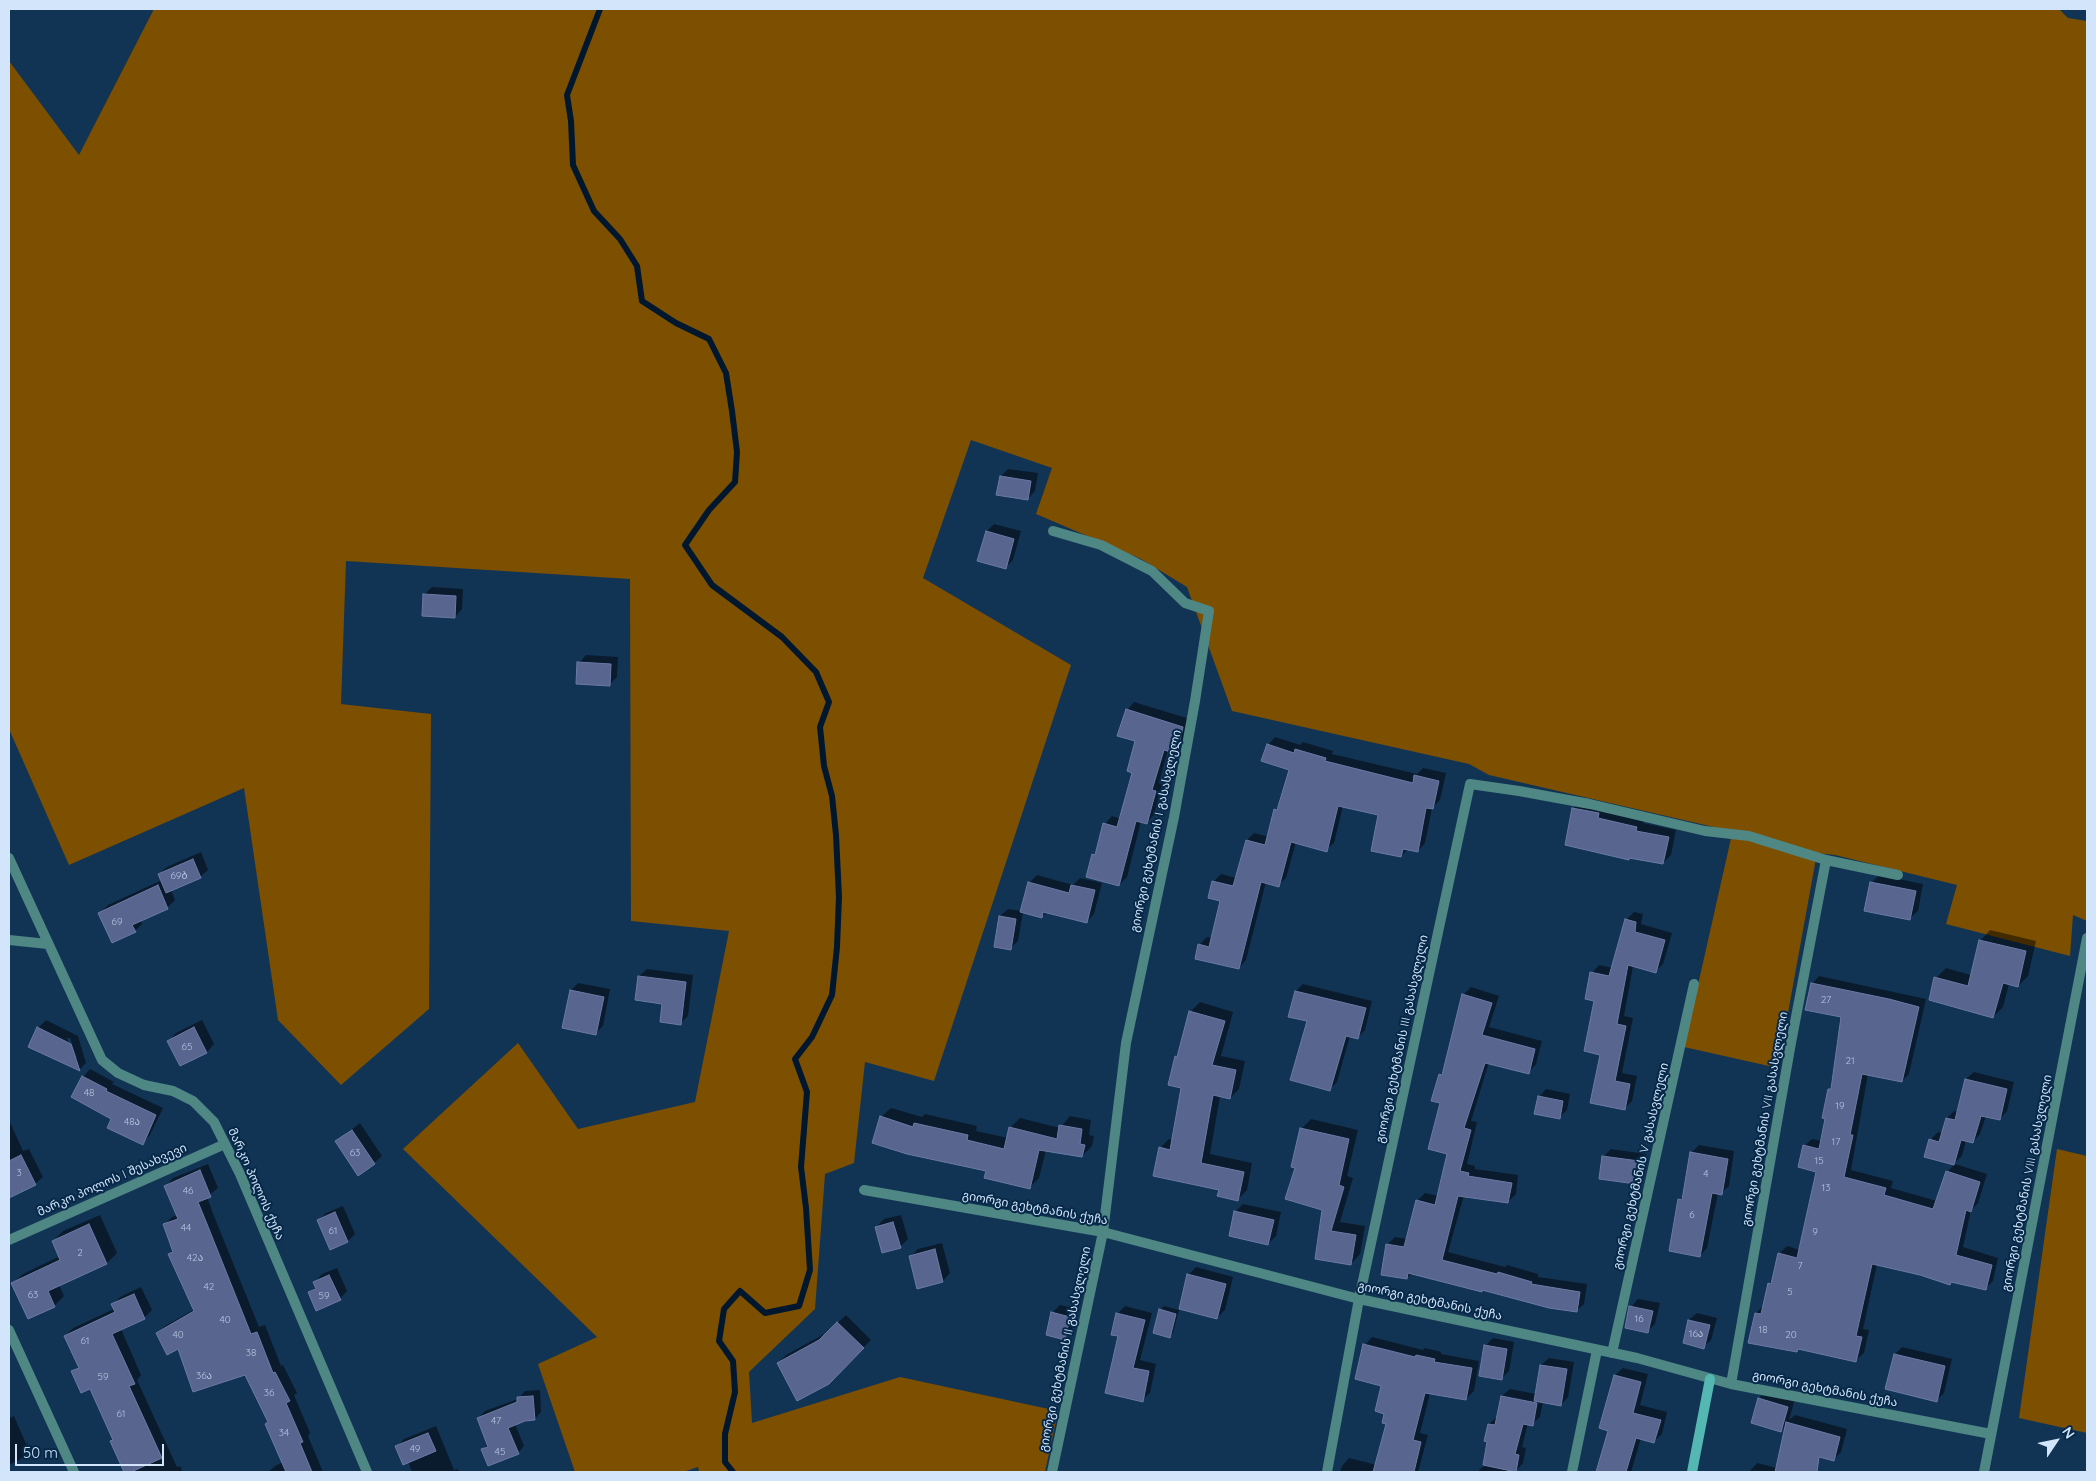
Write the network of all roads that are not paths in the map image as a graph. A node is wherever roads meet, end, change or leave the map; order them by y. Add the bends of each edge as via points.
1 (1053, 530) dead end
2 (9, 858) edge
3 (1826, 860) junction
4 (1898, 875) dead end
5 (2087, 938) edge
6 (9, 940) edge
7 (48, 944) junction
8 (1694, 984) dead end
9 (225, 1144) junction
10 (864, 1190) dead end
11 (1103, 1232) junction
12 (9, 1240) edge
13 (1359, 1299) junction
14 (9, 1330) edge
15 (1597, 1350) junction
16 (1612, 1353) junction
17 (1710, 1378) junction
18 (1731, 1384) junction
19 (1991, 1434) junction
20 (74, 1472) edge
21 (367, 1472) edge
22 (1052, 1472) edge
23 (1327, 1472) edge
24 (1572, 1472) edge
25 (1692, 1472) edge
26 (1984, 1472) edge

1 - 11 street, გიორგი გეხტმანის I გასასვლელი via 1101,545 1152,571 1185,603 1209,610 1174,817 1126,1043
2 - 7 street, მარკო პოლოს ქუჩა
3 - 4 street
3 - 13 street, გიორგი გეხტმანის III გასასვლელი via 1749,836 1470,784
3 - 18 street, გიორგი გეხტმანის VII გასასვლელი
5 - 19 street, გიორგი გეხტმანის VIII გასასვლელი
6 - 7 street
7 - 9 street, მარკო პოლოს ქუჩა via 102,1060 118,1073 144,1085 193,1101 214,1122
8 - 16 street, გიორგი გეხტმანის V გასასვლელი
9 - 12 street, მარკო პოლოს I შესახვევი
9 - 21 street, მარკო პოლოს ქუჩა
10 - 11 street, გიორგი გეხტმანის ქუჩა
11 - 13 street, გიორგი გეხტმანის ქუჩა
11 - 22 street, გიორგი გეხტმანის II გასასვლელი
13 - 15 street, გიორგი გეხტმანის ქუჩა
13 - 23 street, გიორგი გეხტმანის III გასასვლელი
14 - 20 street
15 - 16 street, გიორგი გეხტმანის ქუჩა
15 - 24 street
16 - 17 street, გიორგი გეხტმანის ქუჩა
17 - 18 street, გიორგი გეხტმანის ქუჩა
17 - 25 street
18 - 19 street, გიორგი გეხტმანის ქუჩა
19 - 26 street, გიორგი გეხტმანის VIII გასასვლელი

